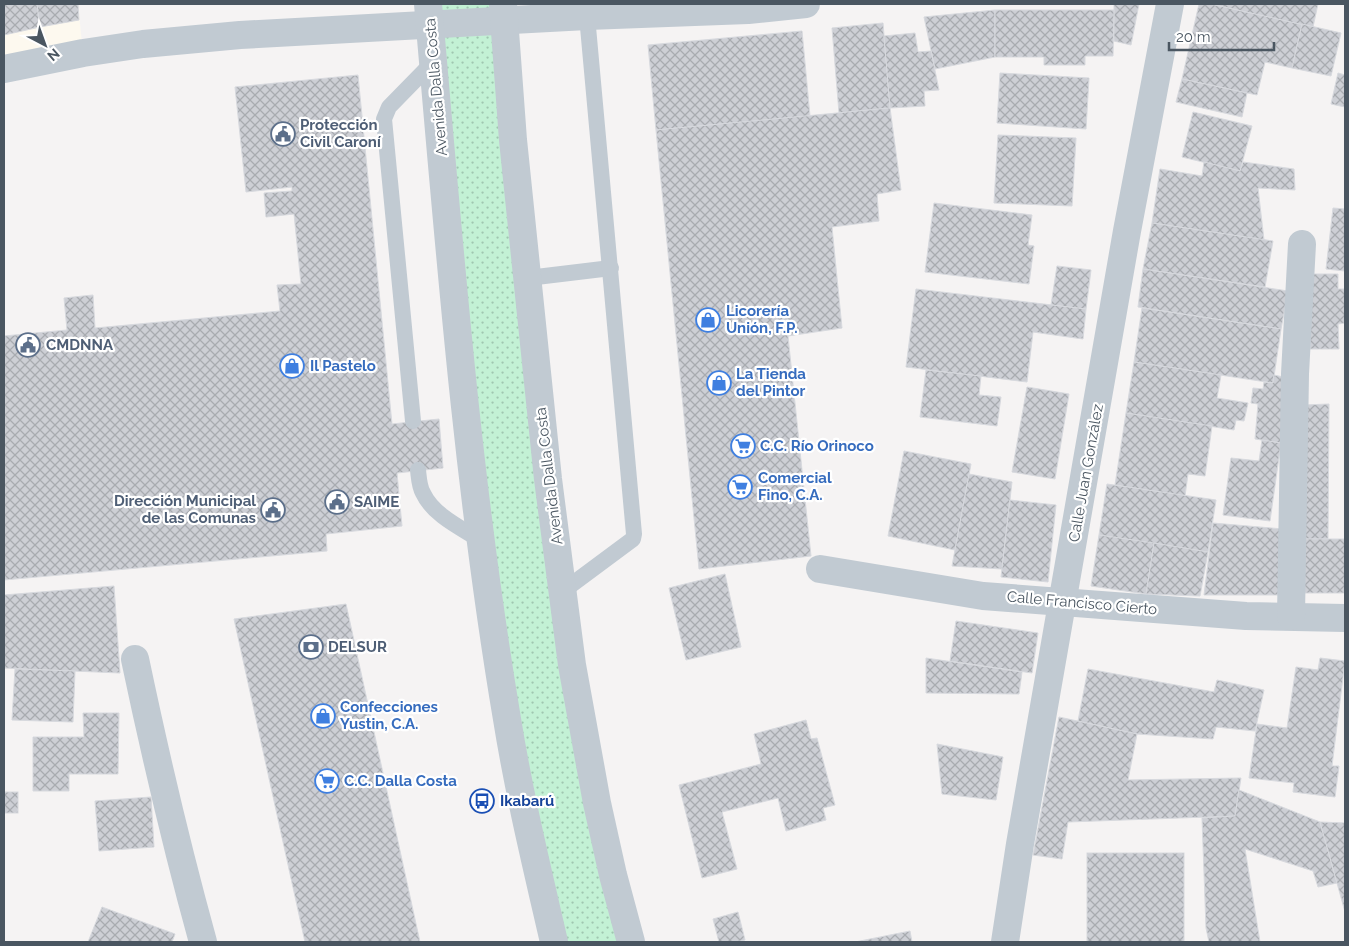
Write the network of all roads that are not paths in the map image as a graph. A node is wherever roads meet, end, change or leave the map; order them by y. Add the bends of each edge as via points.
1 (806, 4) edge
2 (1170, 4) edge
3 (632, 9) edge
4 (504, 12) edge
5 (429, 14) edge
6 (587, 16) junction
7 (433, 62) junction
8 (4, 69) edge
9 (1302, 244) dead end
10 (611, 268) junction
11 (528, 278) junction
12 (413, 422) dead end
13 (418, 470) dead end
14 (480, 540) junction
15 (820, 570) dead end
16 (563, 591) junction
17 (1063, 602) junction
18 (1291, 616) junction
19 (1345, 618) edge
20 (136, 658) dead end
21 (203, 942) edge
22 (554, 942) edge
23 (631, 942) edge
24 (1005, 942) edge

1 - 3 street via 748,10
2 - 17 street, Calle Juan González
3 - 6 street
4 - 5 street
4 - 6 street
4 - 11 street, Avenida Dalla Costa via 513,140
5 - 7 street, Avenida Dalla Costa
5 - 8 street via 143,44
6 - 10 lane
7 - 12 lane via 388,107 384,119
7 - 14 street, Avenida Dalla Costa via 462,393
9 - 18 street via 1295,374
10 - 11 lane
10 - 16 lane via 634,536
11 - 16 street, Avenida Dalla Costa via 548,480
13 - 14 lane via 423,494 430,505
14 - 22 street, Avenida Dalla Costa via 507,720
15 - 17 street, Calle Francisco Cierto via 983,596
16 - 23 street, Avenida Dalla Costa via 572,665 596,794
17 - 18 street, Calle Francisco Cierto via 1246,616
17 - 24 street, Calle Juan González
18 - 19 street, Calle Francisco Cierto
20 - 21 street via 158,768

